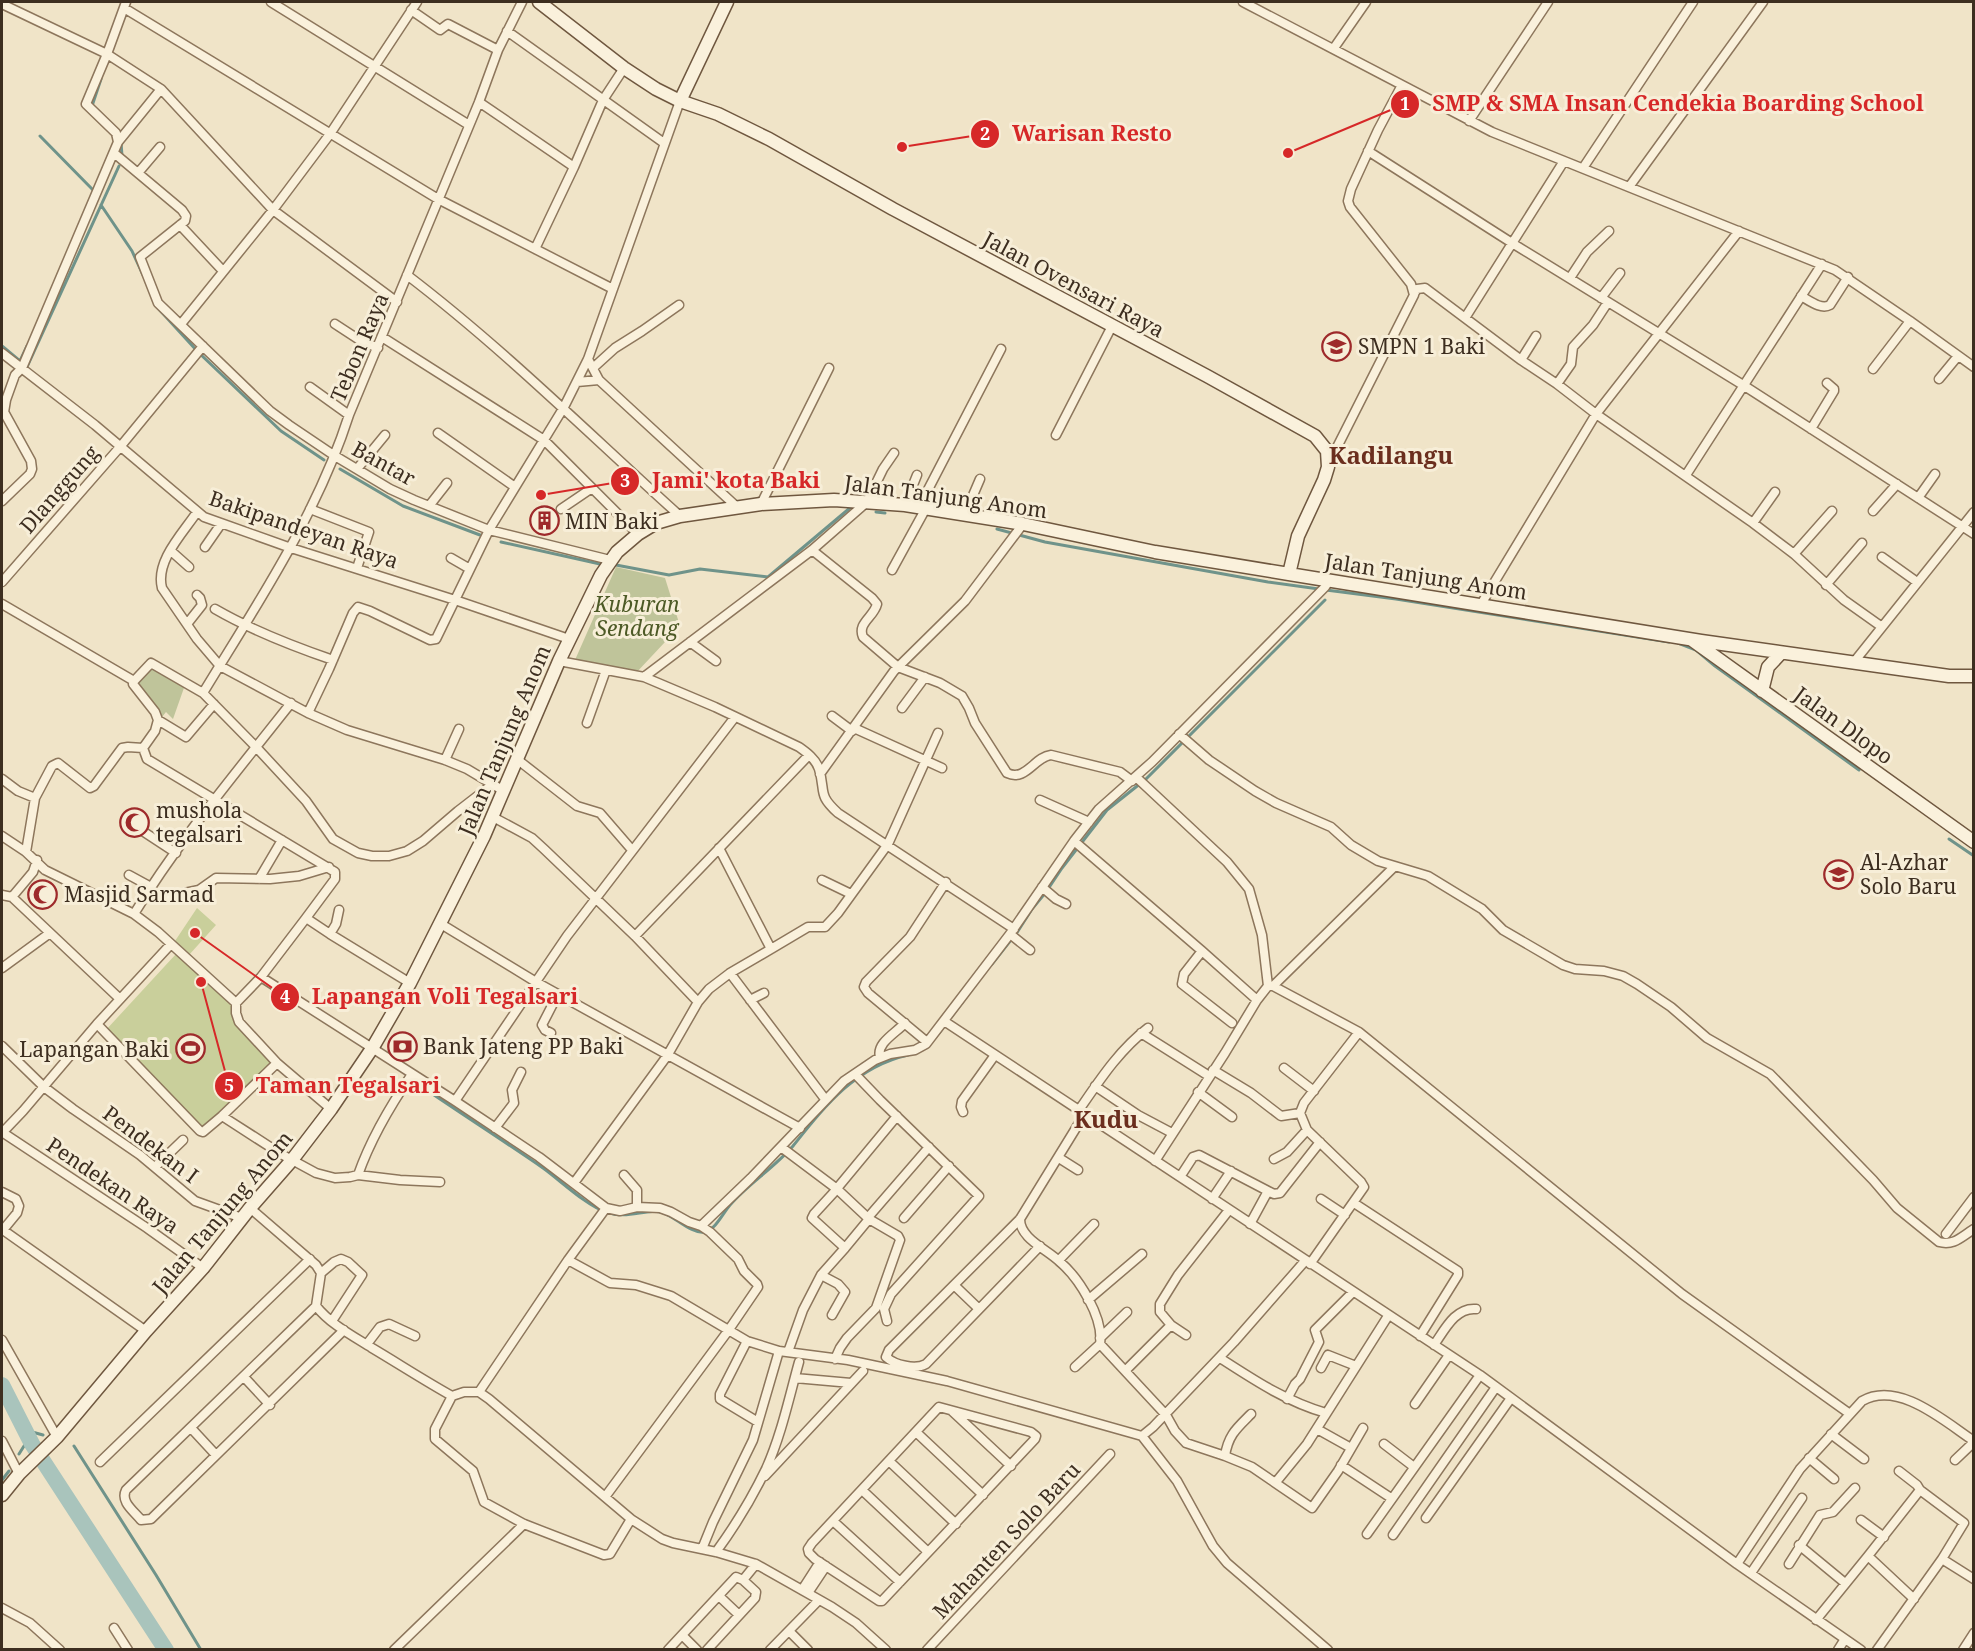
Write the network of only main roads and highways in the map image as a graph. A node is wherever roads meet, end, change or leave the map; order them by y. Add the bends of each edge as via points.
1 (539, 2) edge
2 (727, 2) edge
3 (680, 101) junction
4 (1289, 574) junction
5 (1691, 640) junction
6 (1781, 653) junction
7 (1973, 679) edge
8 (1762, 691) junction
9 (1974, 842) edge
10 (2, 1495) edge

1 - 3 main road, Jalan Ovensari Raya via 624,68
2 - 3 main road
3 - 4 main road, Jalan Ovensari Raya via 770,139 1315,436 1327,451 1328,467 1298,536
4 - 5 main road, Jalan Tanjung Anom via 1324,587 1480,606
4 - 10 main road, Jalan Tanjung Anom via 1018,530 965,514 867,502 760,504 680,516 656,523 638,534 610,560 569,639 518,760 499,788 493,817 441,924 373,1047 292,1160 203,1268
5 - 6 main road, Jalan Tanjung Anom
5 - 8 main road, Jalan Dlopo
6 - 7 main road, Jalan Tanjung Anom
6 - 8 main road via 1768,667
8 - 9 main road, Jalan Dlopo

